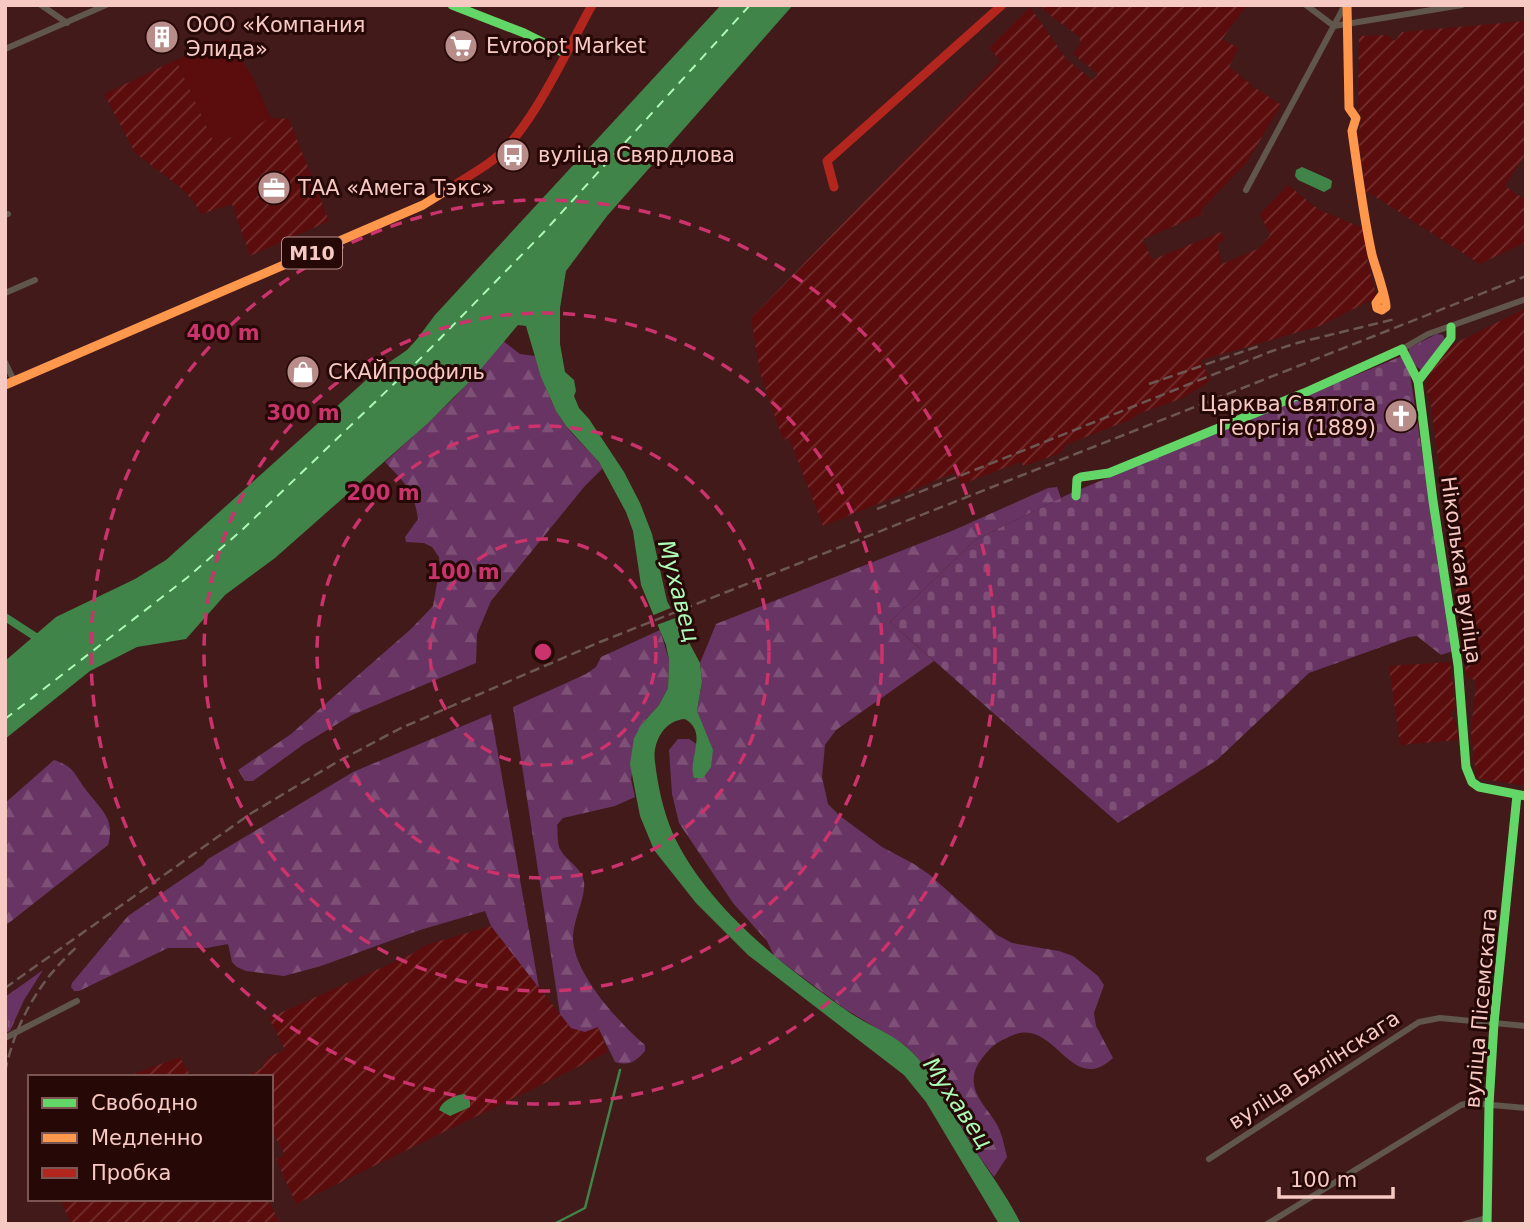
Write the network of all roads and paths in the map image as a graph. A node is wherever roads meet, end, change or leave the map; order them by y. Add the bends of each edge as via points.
1 (41, 5) edge
2 (106, 5) edge
3 (452, 5) edge
4 (592, 5) edge
5 (1002, 5) edge
6 (1306, 5) edge
7 (1346, 5) edge
8 (1462, 5) edge
9 (1345, 22) junction
10 (66, 23) junction
11 (1334, 26) junction
12 (5, 49) edge
13 (564, 53) junction
14 (834, 187) dead end
15 (1246, 190) dead end
16 (35, 280) dead end
17 (5, 293) edge
18 (1381, 296) dead end
19 (1526, 299) edge
20 (1451, 327) junction
21 (1402, 349) junction
22 (5, 362) edge
23 (1418, 381) junction
24 (10, 383) edge
25 (1076, 496) dead end
26 (1522, 795) edge
27 (77, 1001) dead end
28 (1494, 1023) junction
29 (1526, 1026) edge
30 (5, 1038) edge
31 (1489, 1105) junction
32 (1526, 1108) edge
33 (1209, 1159) dead end
34 (1487, 1221) edge
35 (1267, 1224) edge
36 (1465, 1224) edge

1 - 10 street
2 - 10 street
3 - 13 street
4 - 13 street, М10
5 - 14 street via 827,161
6 - 11 street
7 - 9 street
7 - 11 street
8 - 9 street
9 - 11 street
9 - 18 street via 1349,108 1356,118 1352,131
10 - 12 street
11 - 15 street
13 - 24 street, М10 via 514,139 493,160 444,193
16 - 17 street
19 - 20 street
20 - 21 street
20 - 23 street via 1451,338
21 - 23 street, Ніколькая вуліца
21 - 25 street via 1109,473 1081,477
22 - 24 street
23 - 26 street, Ніколькая вуліца via 1458,665 1466,767 1479,787
26 - 28 street, вуліца Пісемскага
27 - 30 street
28 - 29 street, вуліца Бялінскага
28 - 31 street, вуліца Пісемскага
28 - 33 street, вуліца Бялінскага via 1440,1018 1419,1022
31 - 32 street
31 - 34 street, вуліца Пісемскага
31 - 35 street via 1461,1105
34 - 36 street

